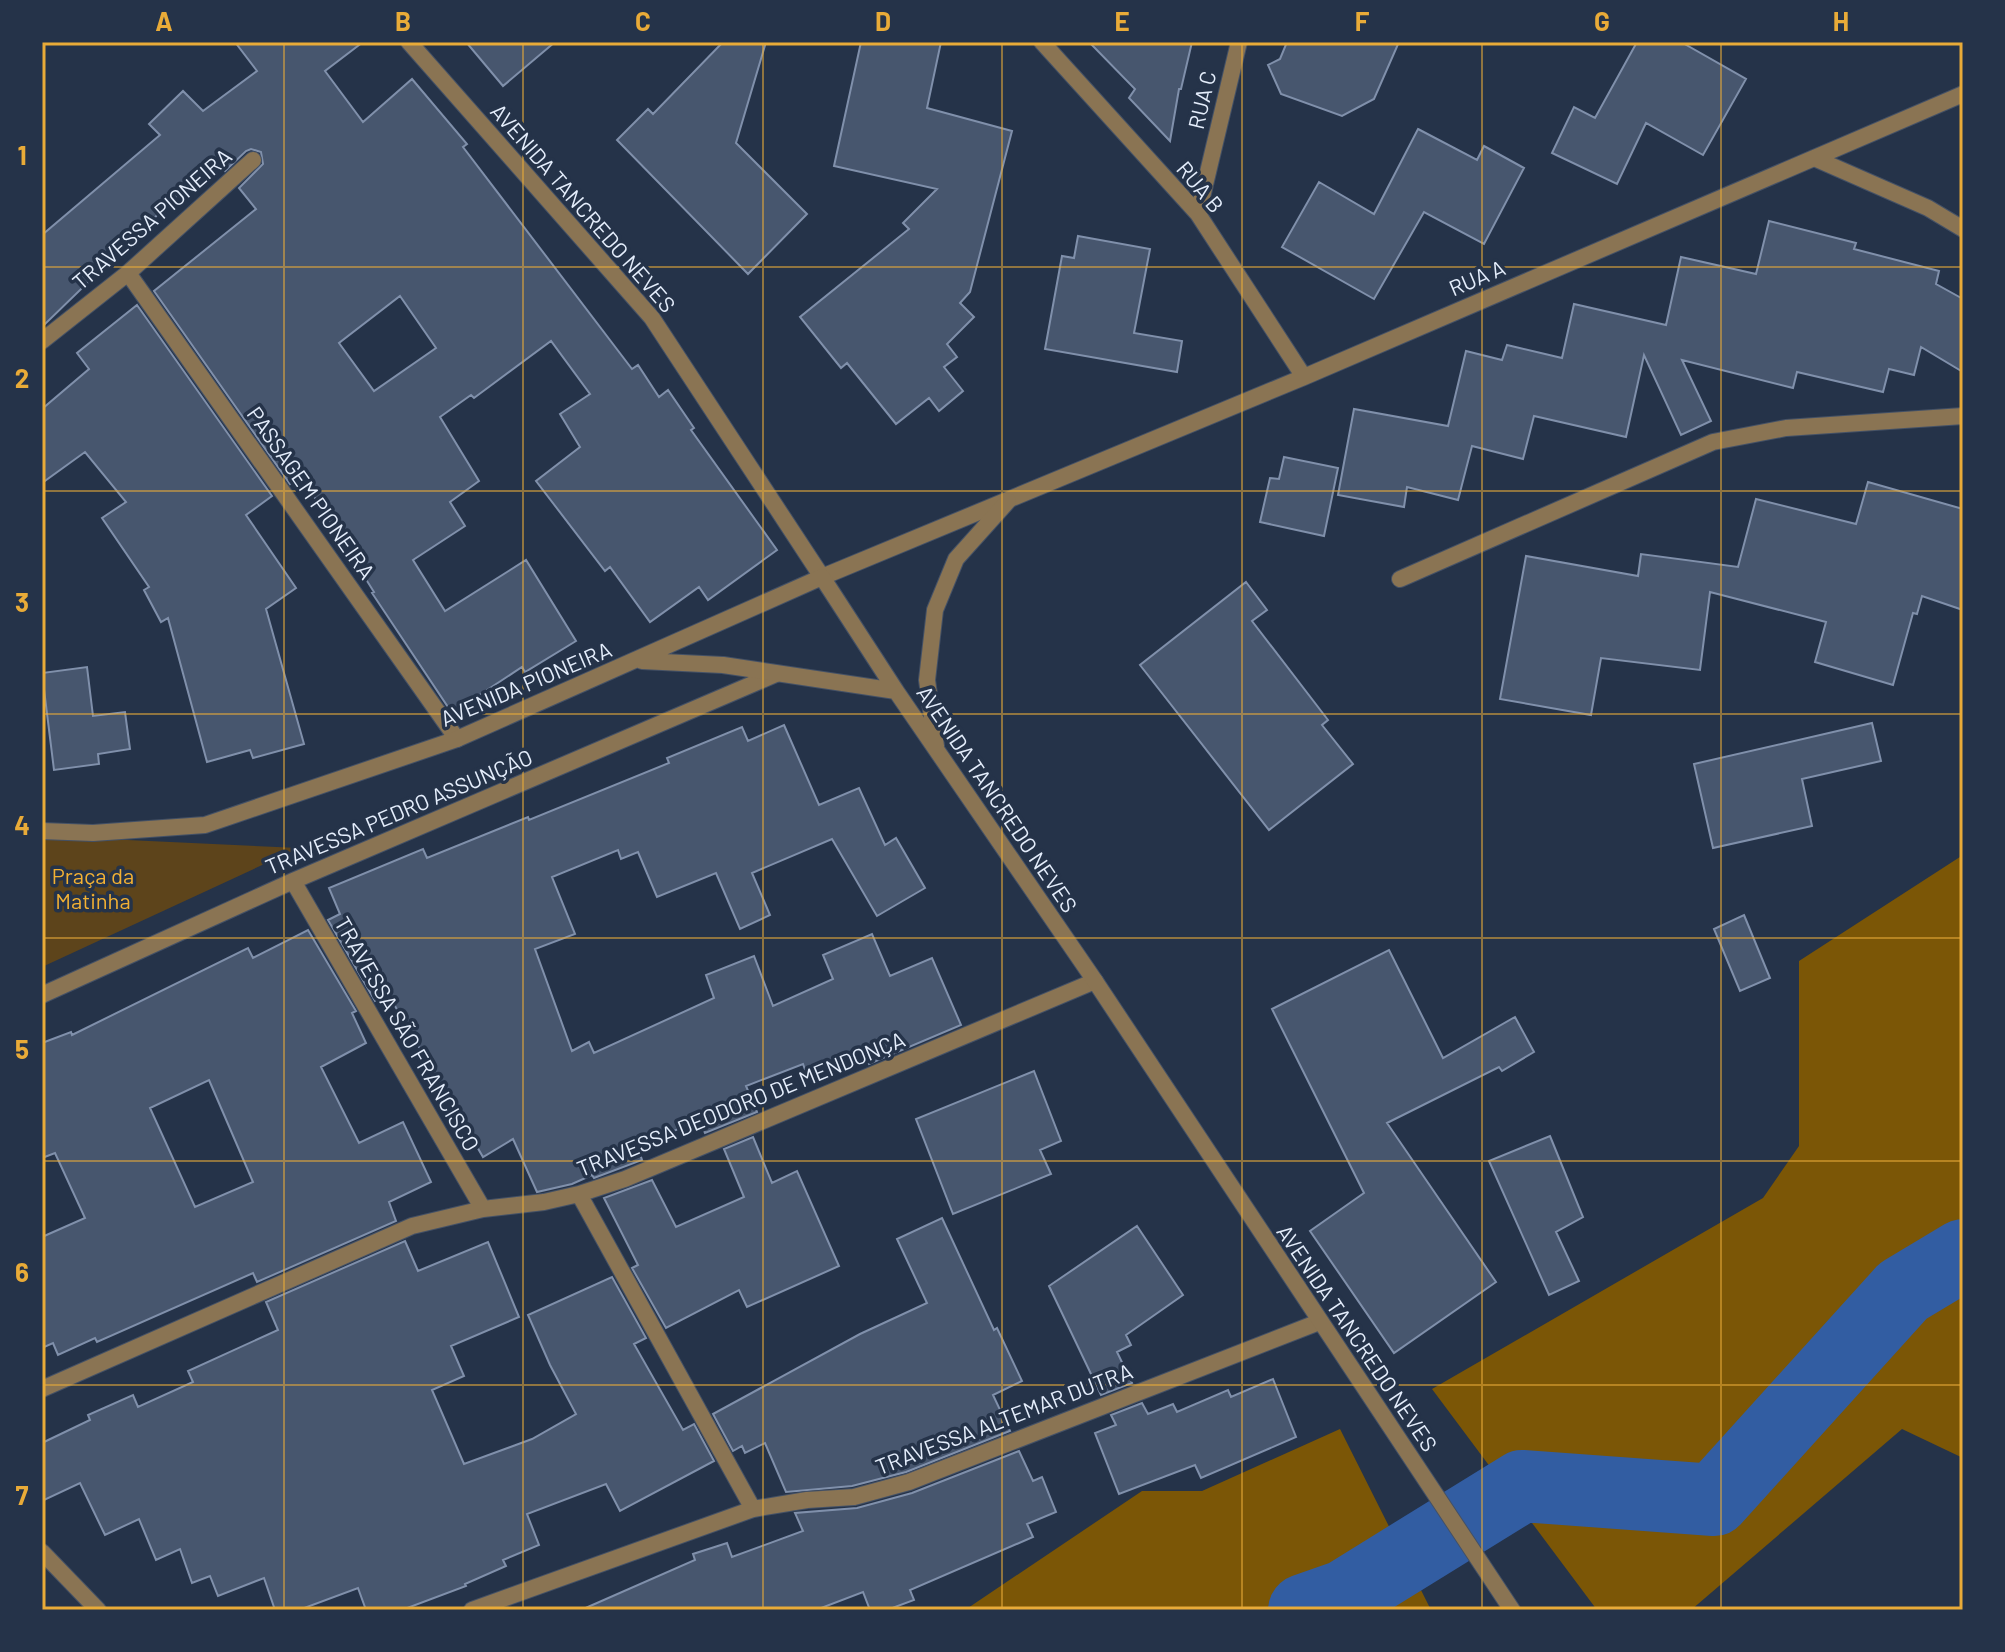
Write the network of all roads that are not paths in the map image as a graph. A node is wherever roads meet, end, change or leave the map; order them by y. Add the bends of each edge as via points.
1 (409, 42) edge
2 (1042, 42) edge
3 (1239, 42) edge
4 (1963, 94) edge
5 (1814, 158) junction
6 (253, 160) dead end
7 (1198, 214) junction
8 (1963, 229) edge
9 (128, 273) junction
10 (42, 341) edge
11 (1304, 377) junction
12 (1963, 416) edge
13 (1008, 501) junction
14 (822, 577) junction
15 (1400, 579) dead end
16 (636, 661) junction
17 (776, 674) junction
18 (896, 691) junction
19 (457, 739) junction
20 (937, 751) junction
21 (42, 831) edge
22 (293, 881) junction
23 (1095, 981) junction
24 (42, 995) edge
25 (579, 1194) junction
26 (483, 1209) junction
27 (1319, 1322) junction
28 (42, 1389) edge
29 (753, 1509) junction
30 (42, 1552) edge
31 (98, 1610) edge
32 (472, 1610) edge
33 (1512, 1610) edge

1 - 14 street, AVENIDA TANCREDO NEVES via 652,318
2 - 7 street, RUA B
3 - 7 street, RUA C
4 - 5 street, RUA A
5 - 8 street
5 - 11 street, RUA A
6 - 9 street, TRAVESSA PIONEIRA
7 - 11 street, RUA B
9 - 10 street, TRAVESSA PIONEIRA
9 - 19 street, PASSAGEM PIONEIRA
11 - 13 street, RUA A
12 - 15 street via 1786,428 1713,442
13 - 14 street, AVENIDA PIONEIRA
13 - 20 street via 956,559 935,610 927,680
14 - 16 street, AVENIDA PIONEIRA
14 - 18 street, AVENIDA TANCREDO NEVES
16 - 17 street via 723,665
16 - 19 street, AVENIDA PIONEIRA
17 - 18 street
17 - 22 street, TRAVESSA PEDRO ASSUNÇÃO
18 - 20 street, AVENIDA TANCREDO NEVES
19 - 21 street, AVENIDA PIONEIRA via 205,825
20 - 23 street, AVENIDA TANCREDO NEVES
22 - 24 street, TRAVESSA PEDRO ASSUNÇÃO
22 - 26 street, TRAVESSA SÃO FRANCISCO
23 - 25 street, TRAVESSA DEODORO DE MENDONÇA
23 - 27 street, AVENIDA TANCREDO NEVES
25 - 26 street, TRAVESSA DEODORO DE MENDONÇA
25 - 29 street
26 - 28 street, TRAVESSA DEODORO DE MENDONÇA via 412,1226
27 - 29 street, TRAVESSA ALTEMAR DUTRA via 909,1482 854,1497
27 - 33 street, AVENIDA TANCREDO NEVES
29 - 32 street, TRAVESSA ALTEMAR DUTRA
30 - 31 street

